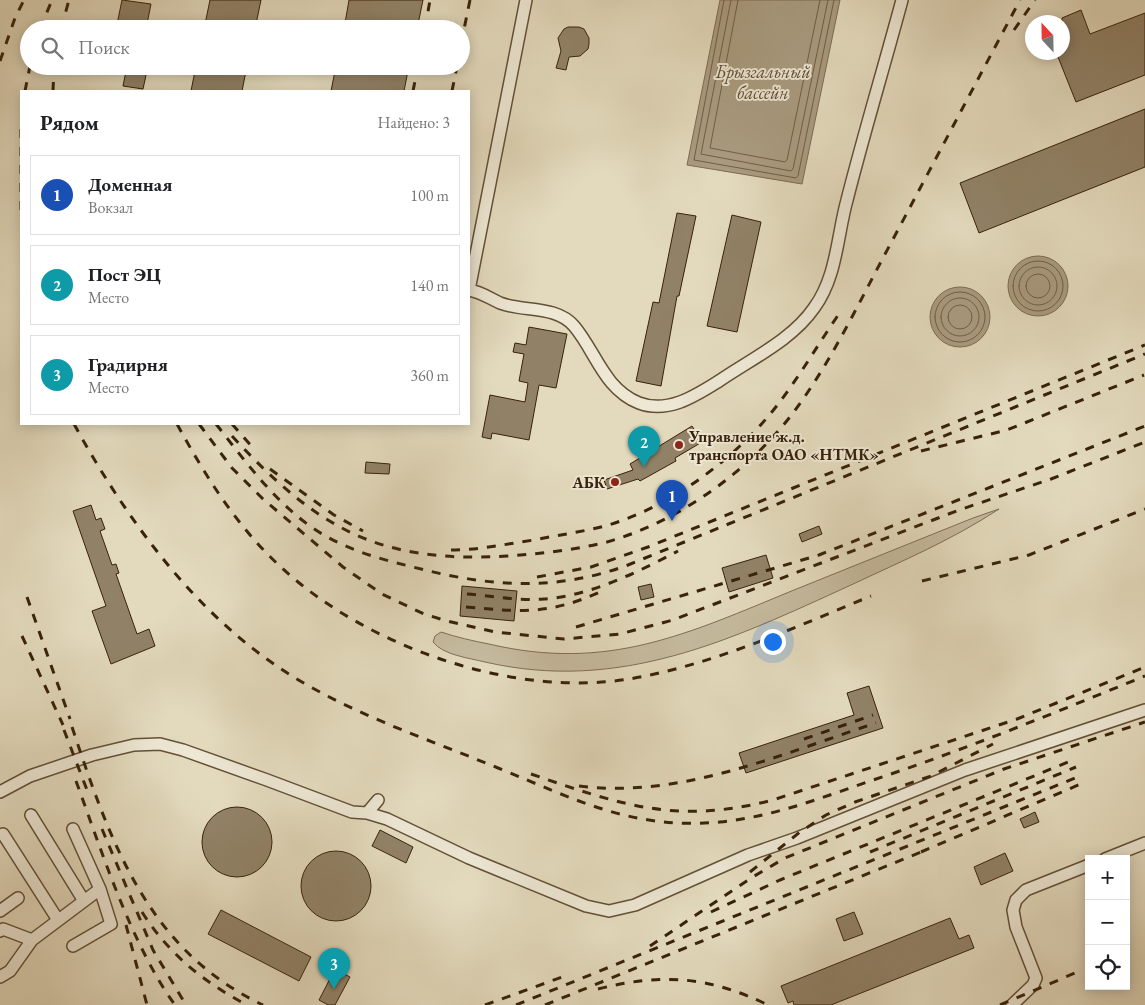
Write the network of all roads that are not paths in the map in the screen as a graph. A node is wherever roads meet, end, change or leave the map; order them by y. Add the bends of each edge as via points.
1 (526, 0) edge
2 (902, 0) edge
3 (470, 285) edge
4 (470, 290) edge
5 (1145, 710) edge
6 (0, 792) edge
7 (378, 800) dead end
8 (367, 813) junction
9 (31, 815) dead end
10 (73, 829) dead end
11 (3, 834) dead end
12 (1145, 843) edge
13 (1115, 855) edge
14 (1085, 867) edge
15 (100, 889) junction
16 (18, 898) dead end
17 (84, 901) junction
18 (0, 911) edge
19 (58, 920) junction
20 (1, 929) edge
21 (32, 940) junction
22 (74, 946) dead end
23 (0, 977) edge
24 (1012, 1005) edge

1 - 3 lane
2 - 4 lane via 822,297 805,320 753,358 690,398 672,405 646,405 628,397 610,382 574,326 565,318 500,303
5 - 8 lane via 965,770 748,855 621,910 598,910 586,906 469,858 388,819
6 - 8 lane via 18,781 55,767 148,743 183,750 352,812
7 - 8 lane
9 - 17 lane
10 - 15 lane
11 - 19 lane
12 - 13 lane
14 - 24 lane via 1026,890 1016,900 1013,910 1016,927 1036,978
15 - 17 lane
15 - 22 lane via 111,924
16 - 18 lane
17 - 19 lane
19 - 21 lane
20 - 21 lane
21 - 23 lane via 10,971

